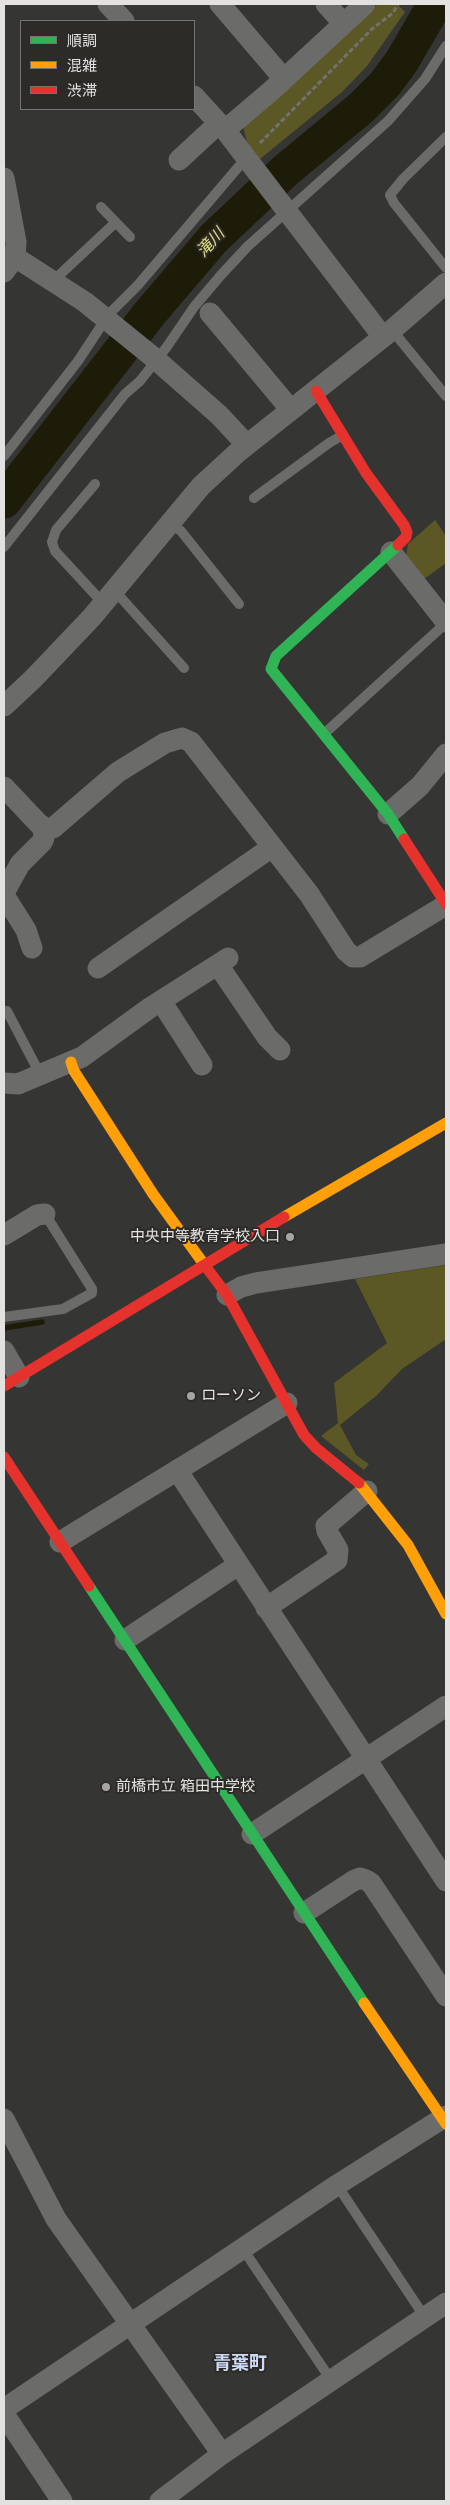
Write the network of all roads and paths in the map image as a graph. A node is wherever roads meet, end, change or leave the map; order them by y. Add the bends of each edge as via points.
1 (108, 4) edge
2 (220, 4) edge
3 (326, 4) edge
4 (365, 4) edge
5 (398, 4) edge
6 (123, 20) edge
7 (343, 23) junction
8 (446, 46) edge
9 (284, 79) junction
10 (195, 97) edge
11 (222, 126) junction
12 (446, 137) edge
13 (179, 160) dead end
14 (249, 161) junction
15 (4, 178) edge
16 (101, 207) dead end
17 (286, 209) junction
18 (115, 223) junction
19 (130, 237) dead end
20 (10, 264) edge
21 (446, 268) edge
22 (54, 280) junction
23 (446, 283) edge
24 (210, 313) dead end
25 (108, 321) junction
26 (387, 333) junction
27 (155, 358) junction
28 (316, 390) junction
29 (446, 396) edge
30 (291, 410) junction
31 (343, 435) junction
32 (248, 445) junction
33 (4, 456) edge
34 (95, 484) dead end
35 (254, 498) dead end
36 (170, 522) junction
37 (4, 548) edge
38 (391, 552) junction
39 (109, 597) junction
40 (239, 604) dead end
41 (446, 623) edge
42 (184, 668) dead end
43 (4, 706) edge
44 (325, 733) junction
45 (446, 754) edge
46 (4, 786) edge
47 (388, 814) junction
48 (44, 827) junction
49 (272, 847) junction
50 (4, 894) edge
51 (446, 904) edge
52 (32, 948) dead end
53 (98, 968) dead end
54 (160, 1001) junction
55 (6, 1011) dead end
56 (280, 1050) dead end
57 (71, 1062) junction
58 (202, 1065) dead end
59 (40, 1074) junction
60 (4, 1083) edge
61 (446, 1123) edge
62 (45, 1214) joint
63 (4, 1235) edge
64 (446, 1254) edge
65 (206, 1264) junction
66 (227, 1295) junction
67 (4, 1317) edge
68 (4, 1351) edge
69 (11, 1382) edge
70 (287, 1403) junction
71 (4, 1457) edge
72 (177, 1470) junction
73 (367, 1491) junction
74 (60, 1542) junction
75 (238, 1565) junction
76 (266, 1608) junction
77 (446, 1614) edge
78 (125, 1640) junction
79 (446, 1706) edge
80 (366, 1759) junction
81 (252, 1834) junction
82 (446, 1881) edge
83 (304, 1913) junction
84 (446, 1996) edge
85 (4, 2119) edge
86 (445, 2120) edge
87 (337, 2185) junction
88 (243, 2249) junction
89 (446, 2303) edge
90 (424, 2316) junction
91 (130, 2324) junction
92 (331, 2380) junction
93 (4, 2409) edge
94 (4, 2414) edge
95 (222, 2454) junction
96 (62, 2501) edge
97 (160, 2501) edge

1 - 6 street
2 - 9 street
3 - 7 street
4 - 7 street
5 - 14 path
7 - 9 street
8 - 17 lane via 425,79 397,112
9 - 11 street
10 - 11 street
11 - 13 street
11 - 14 street
12 - 21 lane via 390,195
14 - 17 street
14 - 25 lane
15 - 20 street via 16,242
16 - 18 lane
17 - 26 street
17 - 27 lane via 221,275
18 - 19 lane
18 - 22 lane
20 - 22 street
22 - 25 street
23 - 26 street
24 - 30 street
25 - 27 street
25 - 33 lane
26 - 28 street
26 - 29 lane
27 - 32 street
27 - 37 lane via 140,381 125,394
28 - 30 street
28 - 31 street
30 - 32 street
31 - 35 lane
31 - 38 street via 407,528 406,537
32 - 36 street via 200,486
34 - 39 lane via 56,530 52,542 56,551
36 - 39 street
36 - 40 lane via 181,531
38 - 41 street
38 - 44 street via 271,664 271,669
39 - 42 lane
39 - 43 street via 59,653
41 - 44 lane
44 - 47 street
45 - 47 street via 413,793
46 - 48 street
47 - 51 street
48 - 49 street via 56,826 118,772 164,743 182,738 191,742
48 - 50 street via 42,842 20,864
49 - 51 street via 314,900 352,957 360,957
49 - 53 street
50 - 52 street via 26,930
54 - 56 street via 223,962 267,1037
54 - 57 street
54 - 58 street
55 - 59 lane
57 - 59 street
57 - 65 street via 153,1194
59 - 60 street via 18,1084
61 - 65 street
62 - 63 street via 37,1215
62 - 67 lane via 92,1293 63,1309
64 - 66 street via 256,1282
65 - 66 street
65 - 69 street
66 - 70 street
68 - 69 street
70 - 72 street
70 - 73 street via 309,1442
71 - 74 street
72 - 74 street
72 - 75 street
73 - 76 street via 326,1526 338,1550 337,1560
73 - 77 street via 408,1545
74 - 78 street
75 - 76 street
75 - 78 street
76 - 80 street
78 - 81 street
79 - 80 street
80 - 81 street
80 - 82 street
81 - 83 street
83 - 84 street via 353,1881 366,1880
83 - 86 street
85 - 91 street via 56,2219
86 - 87 street
87 - 88 street
87 - 90 lane
88 - 91 street
88 - 92 lane
89 - 90 street
90 - 92 street
91 - 93 street
91 - 95 street
92 - 95 street
94 - 96 street
95 - 97 street

